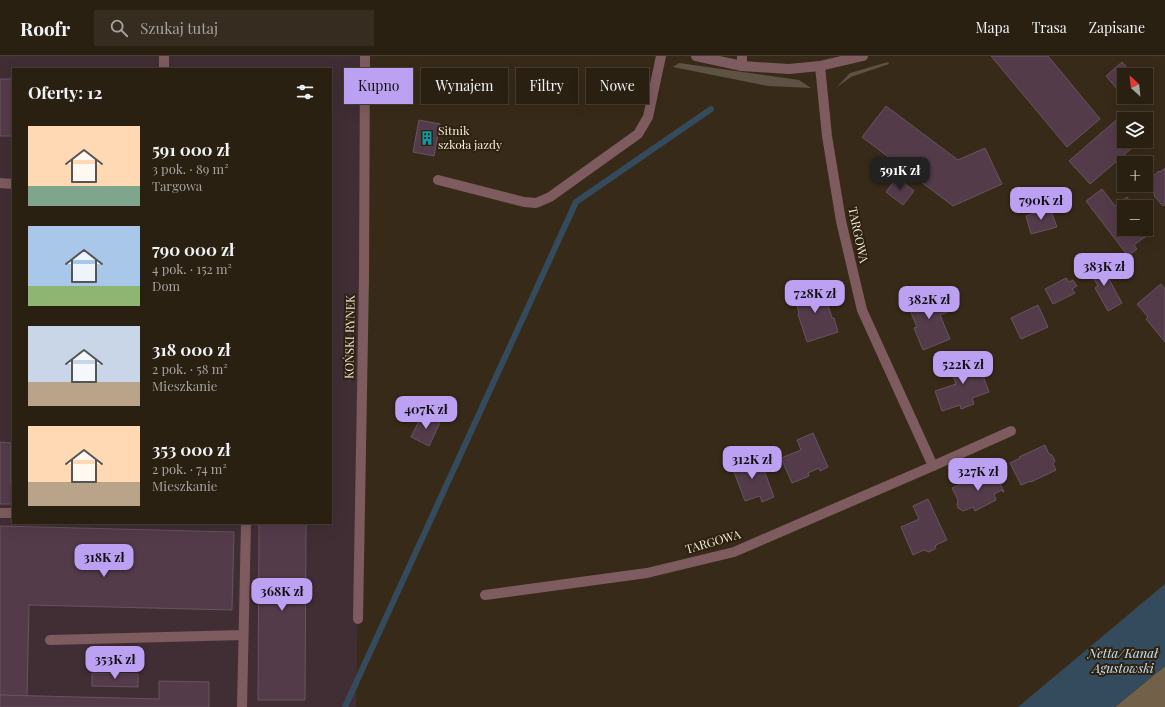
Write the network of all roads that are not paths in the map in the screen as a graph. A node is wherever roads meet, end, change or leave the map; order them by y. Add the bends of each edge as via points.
1 (164, 56) edge
2 (365, 56) edge
3 (661, 56) edge
4 (696, 56) edge
5 (863, 56) edge
6 (742, 61) edge
7 (820, 66) junction
8 (164, 68) edge
9 (438, 180) dead end
10 (0, 183) edge
11 (12, 184) edge
12 (1011, 432) dead end
13 (933, 466) junction
14 (0, 512) edge
15 (12, 513) edge
16 (246, 524) edge
17 (485, 596) dead end
18 (358, 619) dead end
19 (243, 635) junction
20 (50, 640) dead end
21 (242, 707) edge

1 - 8 street
2 - 18 street, KOŃSKI RYNEK
3 - 9 street via 648,117 638,134 550,197 536,203 524,202
4 - 6 street
5 - 7 street
6 - 7 street via 789,69
7 - 13 street, TARGOWA via 826,136 841,221 862,310
10 - 11 street
12 - 13 street, TARGOWA
13 - 17 street, TARGOWA via 734,552 647,573
14 - 15 street
16 - 19 street
19 - 20 street
19 - 21 street

